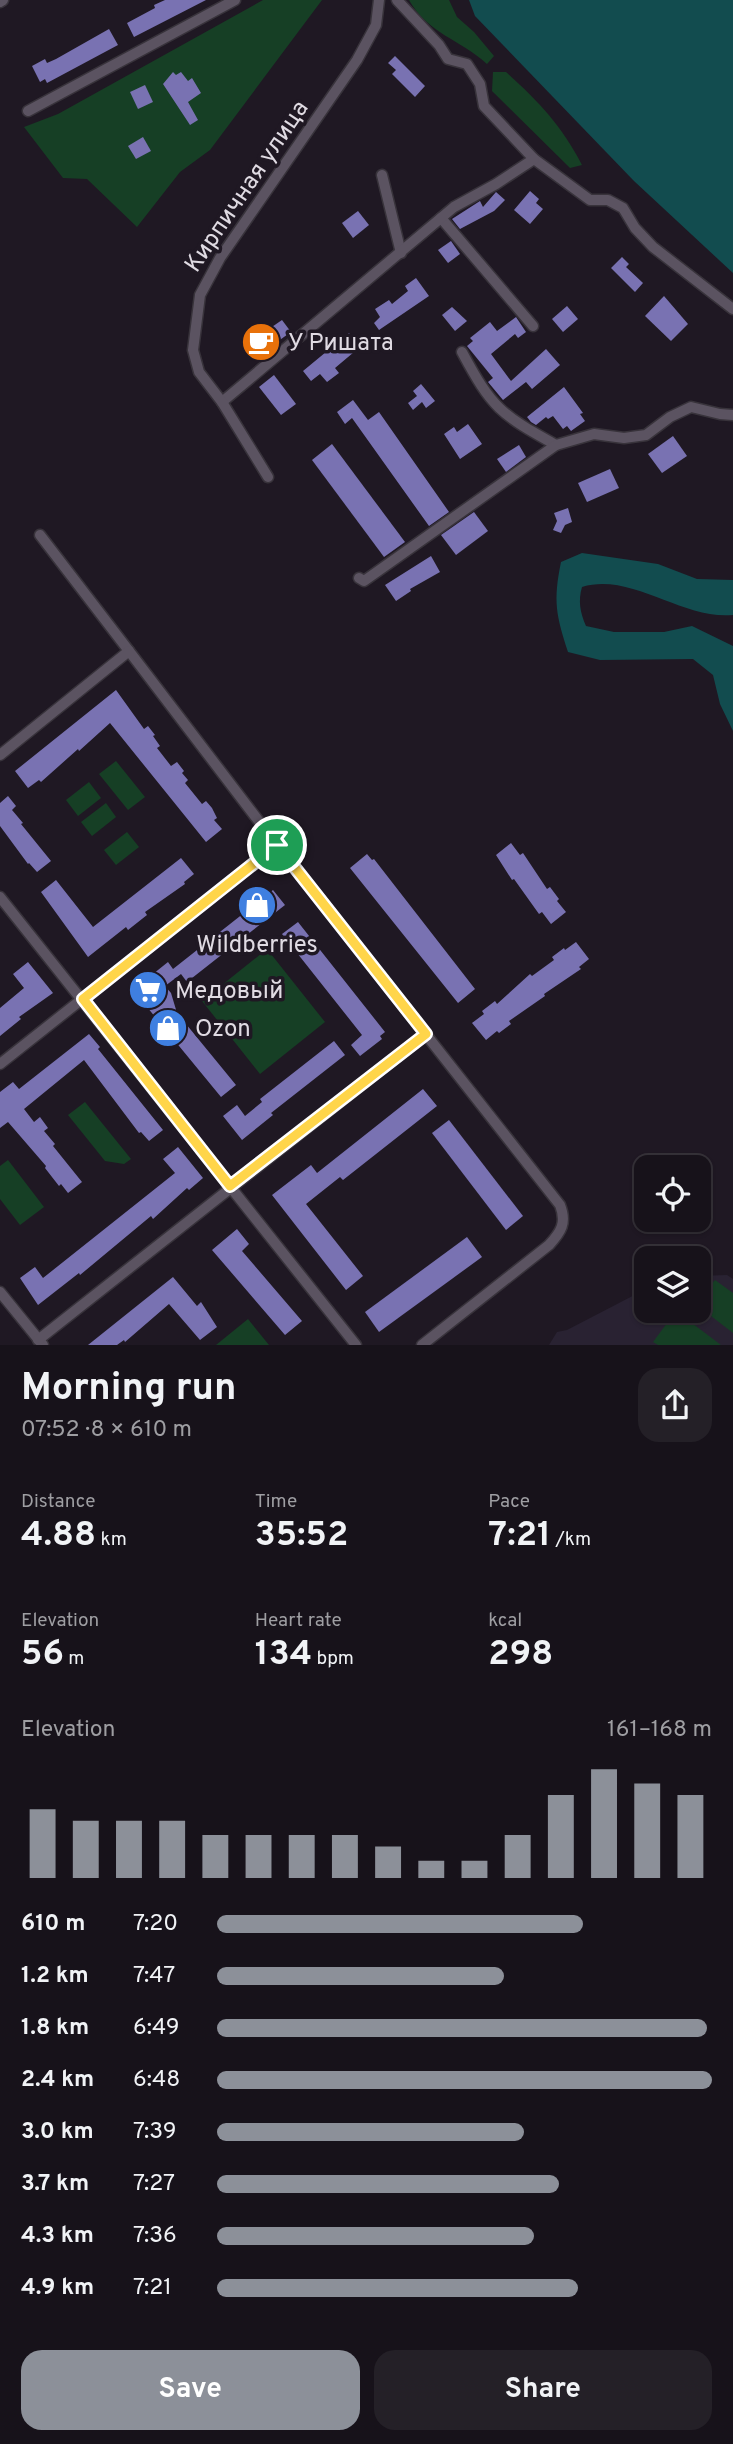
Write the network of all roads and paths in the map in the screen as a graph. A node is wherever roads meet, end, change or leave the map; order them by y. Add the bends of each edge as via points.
1 (235, 0) edge
2 (379, 0) edge
3 (397, 0) edge
4 (28, 111) dead end
5 (534, 159) junction
6 (383, 175) dead end
7 (441, 218) junction
8 (401, 253) junction
9 (733, 309) edge
10 (533, 326) dead end
11 (462, 352) dead end
12 (222, 401) junction
13 (733, 415) edge
14 (556, 445) junction
15 (268, 477) dead end
16 (40, 535) dead end
17 (359, 578) dead end
18 (129, 651) junction
19 (0, 755) edge
20 (277, 845) junction
21 (0, 897) edge
22 (83, 999) junction
23 (426, 1034) junction
24 (0, 1064) edge
25 (230, 1186) junction
26 (0, 1292) edge
27 (41, 1342) edge
28 (356, 1345) edge
29 (422, 1345) edge

1 - 4 street
2 - 12 street, Кирпичная улица via 376,25 357,60 220,258 200,295 193,350 200,372
3 - 5 street via 448,59 467,64 480,84 484,106
5 - 7 street
5 - 9 street via 590,200 608,200 624,208 653,247
6 - 8 street
7 - 8 street
7 - 10 street
8 - 12 street
11 - 14 street via 497,408
12 - 15 street, Кирпичная улица
13 - 14 street via 691,407 646,435 594,434
14 - 17 street via 364,581
16 - 18 street
18 - 19 street
18 - 20 street
20 - 22 street
20 - 23 street
21 - 22 street
22 - 24 street
22 - 25 street
23 - 25 street
23 - 29 street via 560,1205 565,1220 549,1245
25 - 27 street
25 - 28 street
26 - 27 street

